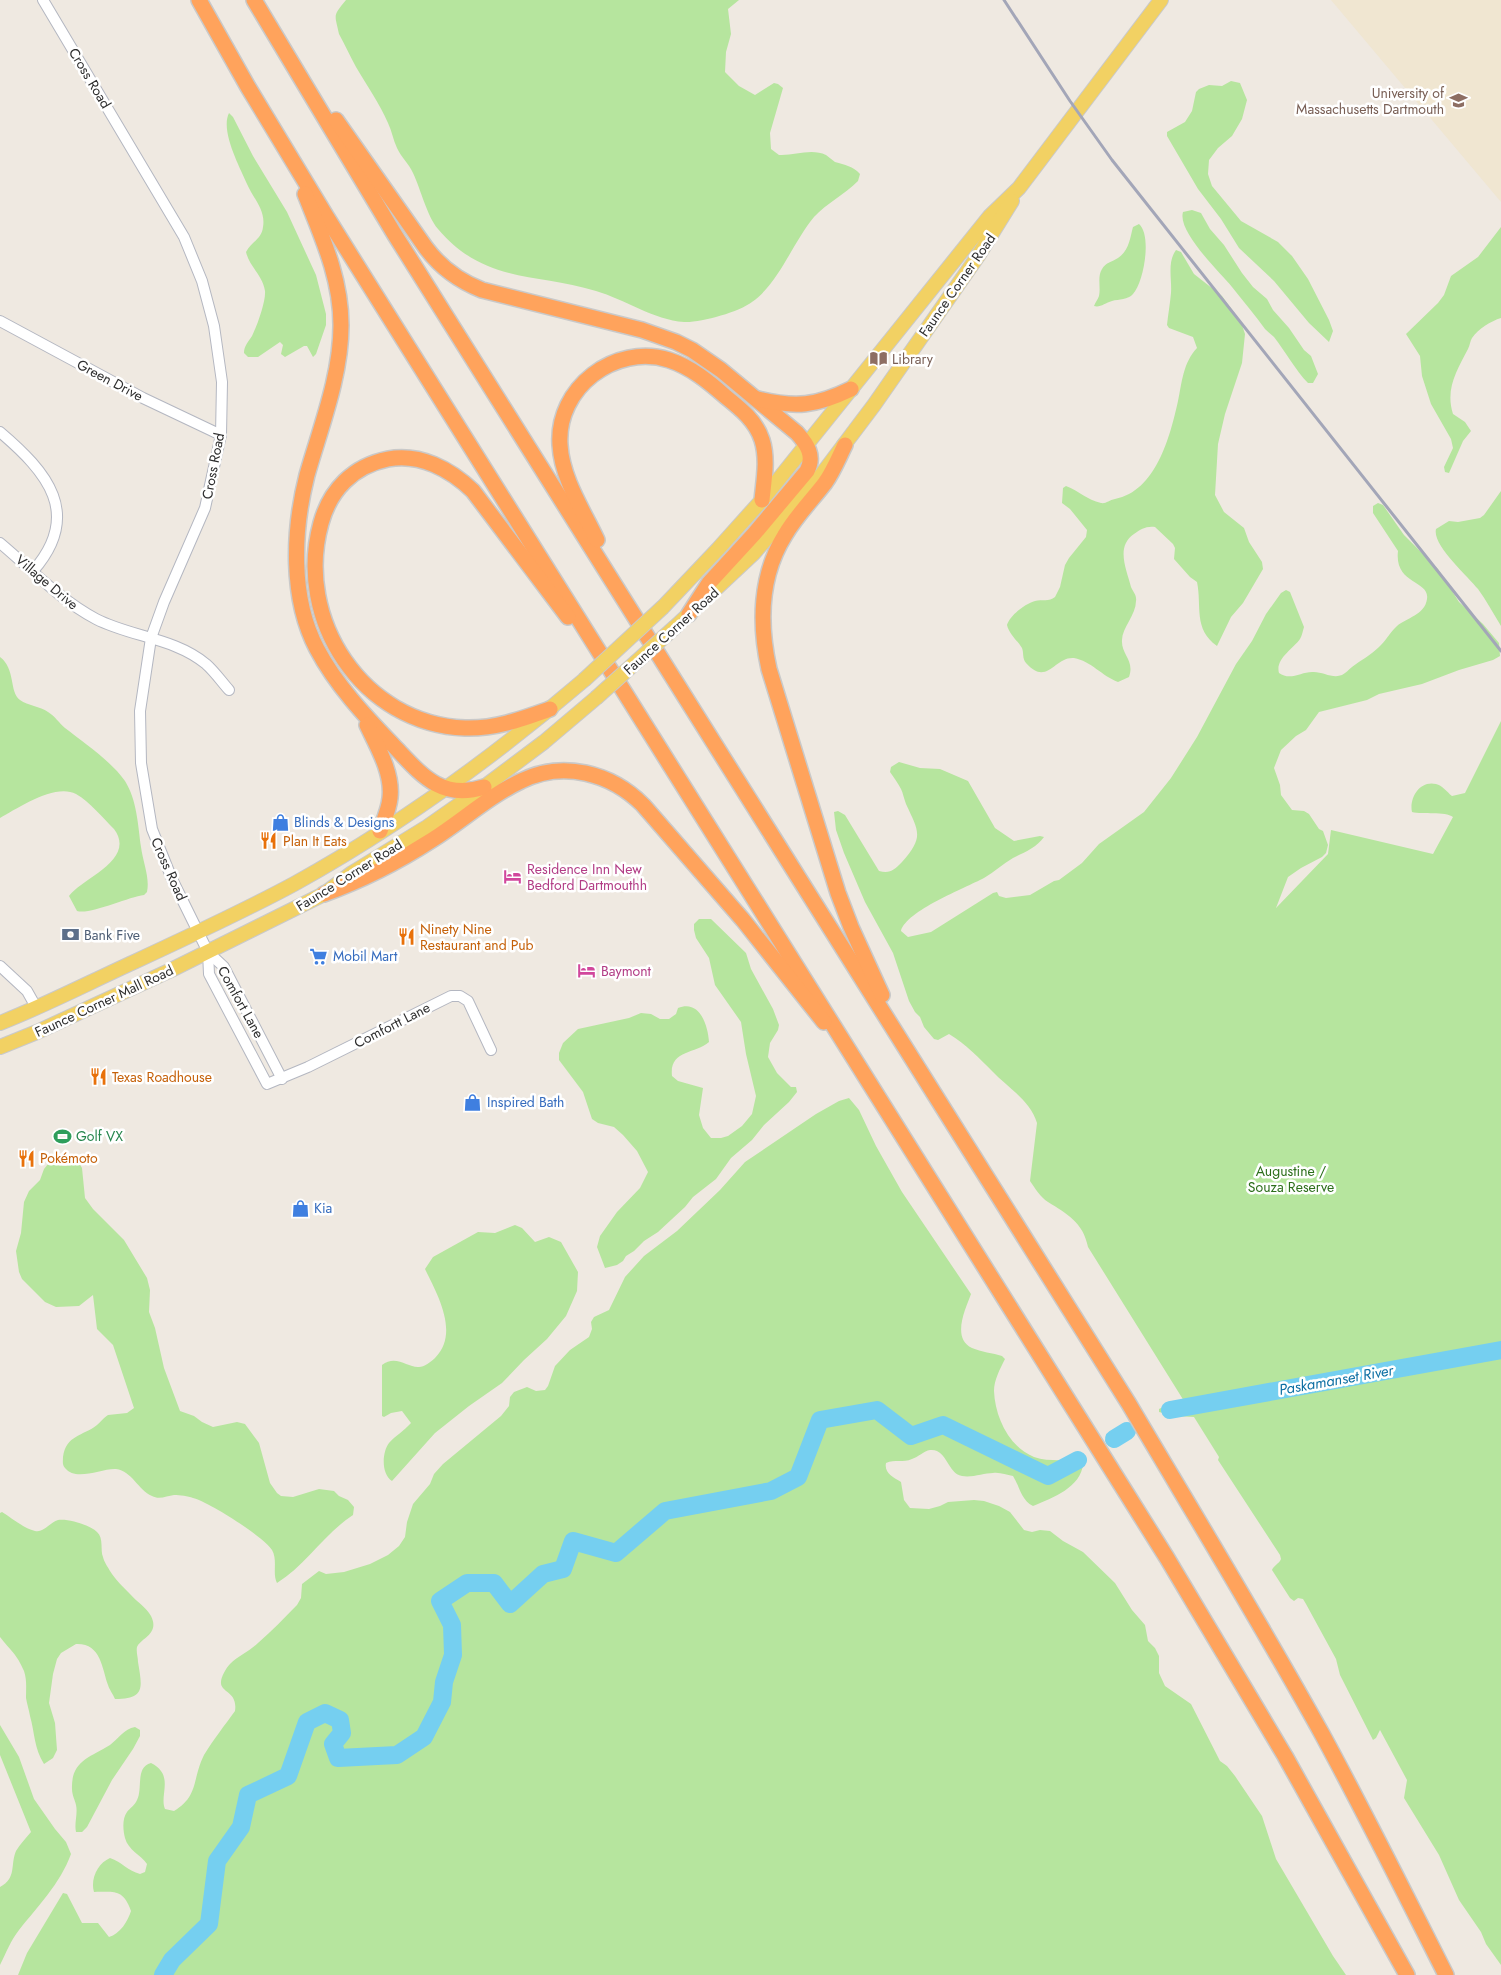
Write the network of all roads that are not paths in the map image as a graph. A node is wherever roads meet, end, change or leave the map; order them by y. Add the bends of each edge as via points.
1 (44, 0) edge
2 (199, 0) edge
3 (254, 0) edge
4 (1161, 0) edge
5 (294, 68) junction
6 (290, 156) junction
7 (1019, 188) junction
8 (930, 292) junction
9 (946, 301) junction
10 (0, 321) edge
11 (850, 389) junction
12 (757, 399) junction
13 (0, 432) edge
14 (221, 435) junction
15 (845, 445) junction
16 (807, 446) junction
17 (762, 500) junction
18 (0, 543) edge
19 (33, 571) junction
20 (624, 598) junction
21 (689, 614) junction
22 (151, 638) junction
23 (597, 648) junction
24 (229, 690) dead end
25 (358, 708) junction
26 (550, 709) junction
27 (484, 787) junction
28 (444, 789) junction
29 (380, 831) junction
30 (324, 894) junction
31 (198, 932) junction
32 (208, 952) junction
33 (0, 966) edge
34 (36, 1007) junction
35 (0, 1023) edge
36 (904, 1044) junction
37 (0, 1047) edge
38 (491, 1050) dead end
39 (854, 1057) junction
40 (282, 1078) junction
41 (267, 1084) joint
42 (1407, 1975) edge
43 (1446, 1975) edge

1 - 14 street, Cross Road via 170,211 202,281 214,326 222,382
2 - 6 highway
3 - 5 highway
4 - 7 main road, Faunce Corner Road
5 - 12 highway via 349,137 426,248 450,273 482,290 642,330 676,342 721,370
5 - 20 highway via 395,235
6 - 23 highway
6 - 25 highway via 333,266 341,322 338,365 301,507 298,538 300,591 306,624 317,649
7 - 8 main road, Faunce Corner Road via 990,216
7 - 9 main road, Faunce Corner Road via 1000,223
8 - 9 main road
8 - 11 main road, Faunce Corner Road
9 - 15 main road, Faunce Corner Road
10 - 14 street, Green Drive via 136,394
11 - 12 highway via 805,405
11 - 16 main road, Faunce Corner Road
12 - 16 highway via 797,433
13 - 19 street via 39,470 55,502 57,520 54,537
14 - 22 street, Cross Road via 205,508
15 - 21 main road, Faunce Corner Road via 753,554
15 - 36 highway via 827,481 786,533 778,549 764,596 763,639 769,669 838,893
16 - 17 main road, Faunce Corner Road
16 - 21 highway via 811,460 806,471 709,583
17 - 20 highway via 765,462 759,432 742,410 702,377 669,360 645,356 624,359 595,372 577,390 565,412 560,434 561,455 572,489
17 - 26 main road, Faunce Corner Road, bridge via 663,607
18 - 19 street, Village Drive
19 - 22 street, Village Drive via 60,596 84,612 121,630
20 - 36 highway
21 - 27 main road, Faunce Corner Road, bridge via 544,742
22 - 24 street, Village Drive via 198,658
22 - 31 street, Cross Road via 140,711 142,780 157,844
23 - 26 highway via 557,604 476,496 448,471 425,461 392,458 362,468 338,488 326,507 319,530 314,578 317,601 330,637 360,680 404,713 444,726 498,726
23 - 39 highway
25 - 28 highway via 398,750
25 - 29 highway via 382,757 390,787 389,806
26 - 28 main road, Faunce Corner Road
27 - 28 highway via 466,792
27 - 30 main road, Faunce Corner Road
28 - 29 main road, Faunce Corner Road
29 - 31 main road, Faunce Corner Road via 296,882
30 - 32 main road, Faunce Corner Road
30 - 39 highway via 358,882 403,858 523,779 560,771 592,774 620,786 642,805 729,903
31 - 32 street, Cross Road
31 - 34 main road, Faunce Corner Mall Road
32 - 37 main road, Faunce Corner Mall Road
32 - 40 street, Comfort Lane via 224,966
32 - 41 street, Comfort Lane via 209,974
33 - 34 street via 27,991
34 - 35 main road, Faunce Corner Mall Road
36 - 43 highway via 1130,1404 1228,1568 1340,1767
38 - 40 street, Comfortt Lane via 468,1001 460,996 451,996
39 - 42 highway via 1188,1592 1285,1756
40 - 41 street, Comfortt Lane

